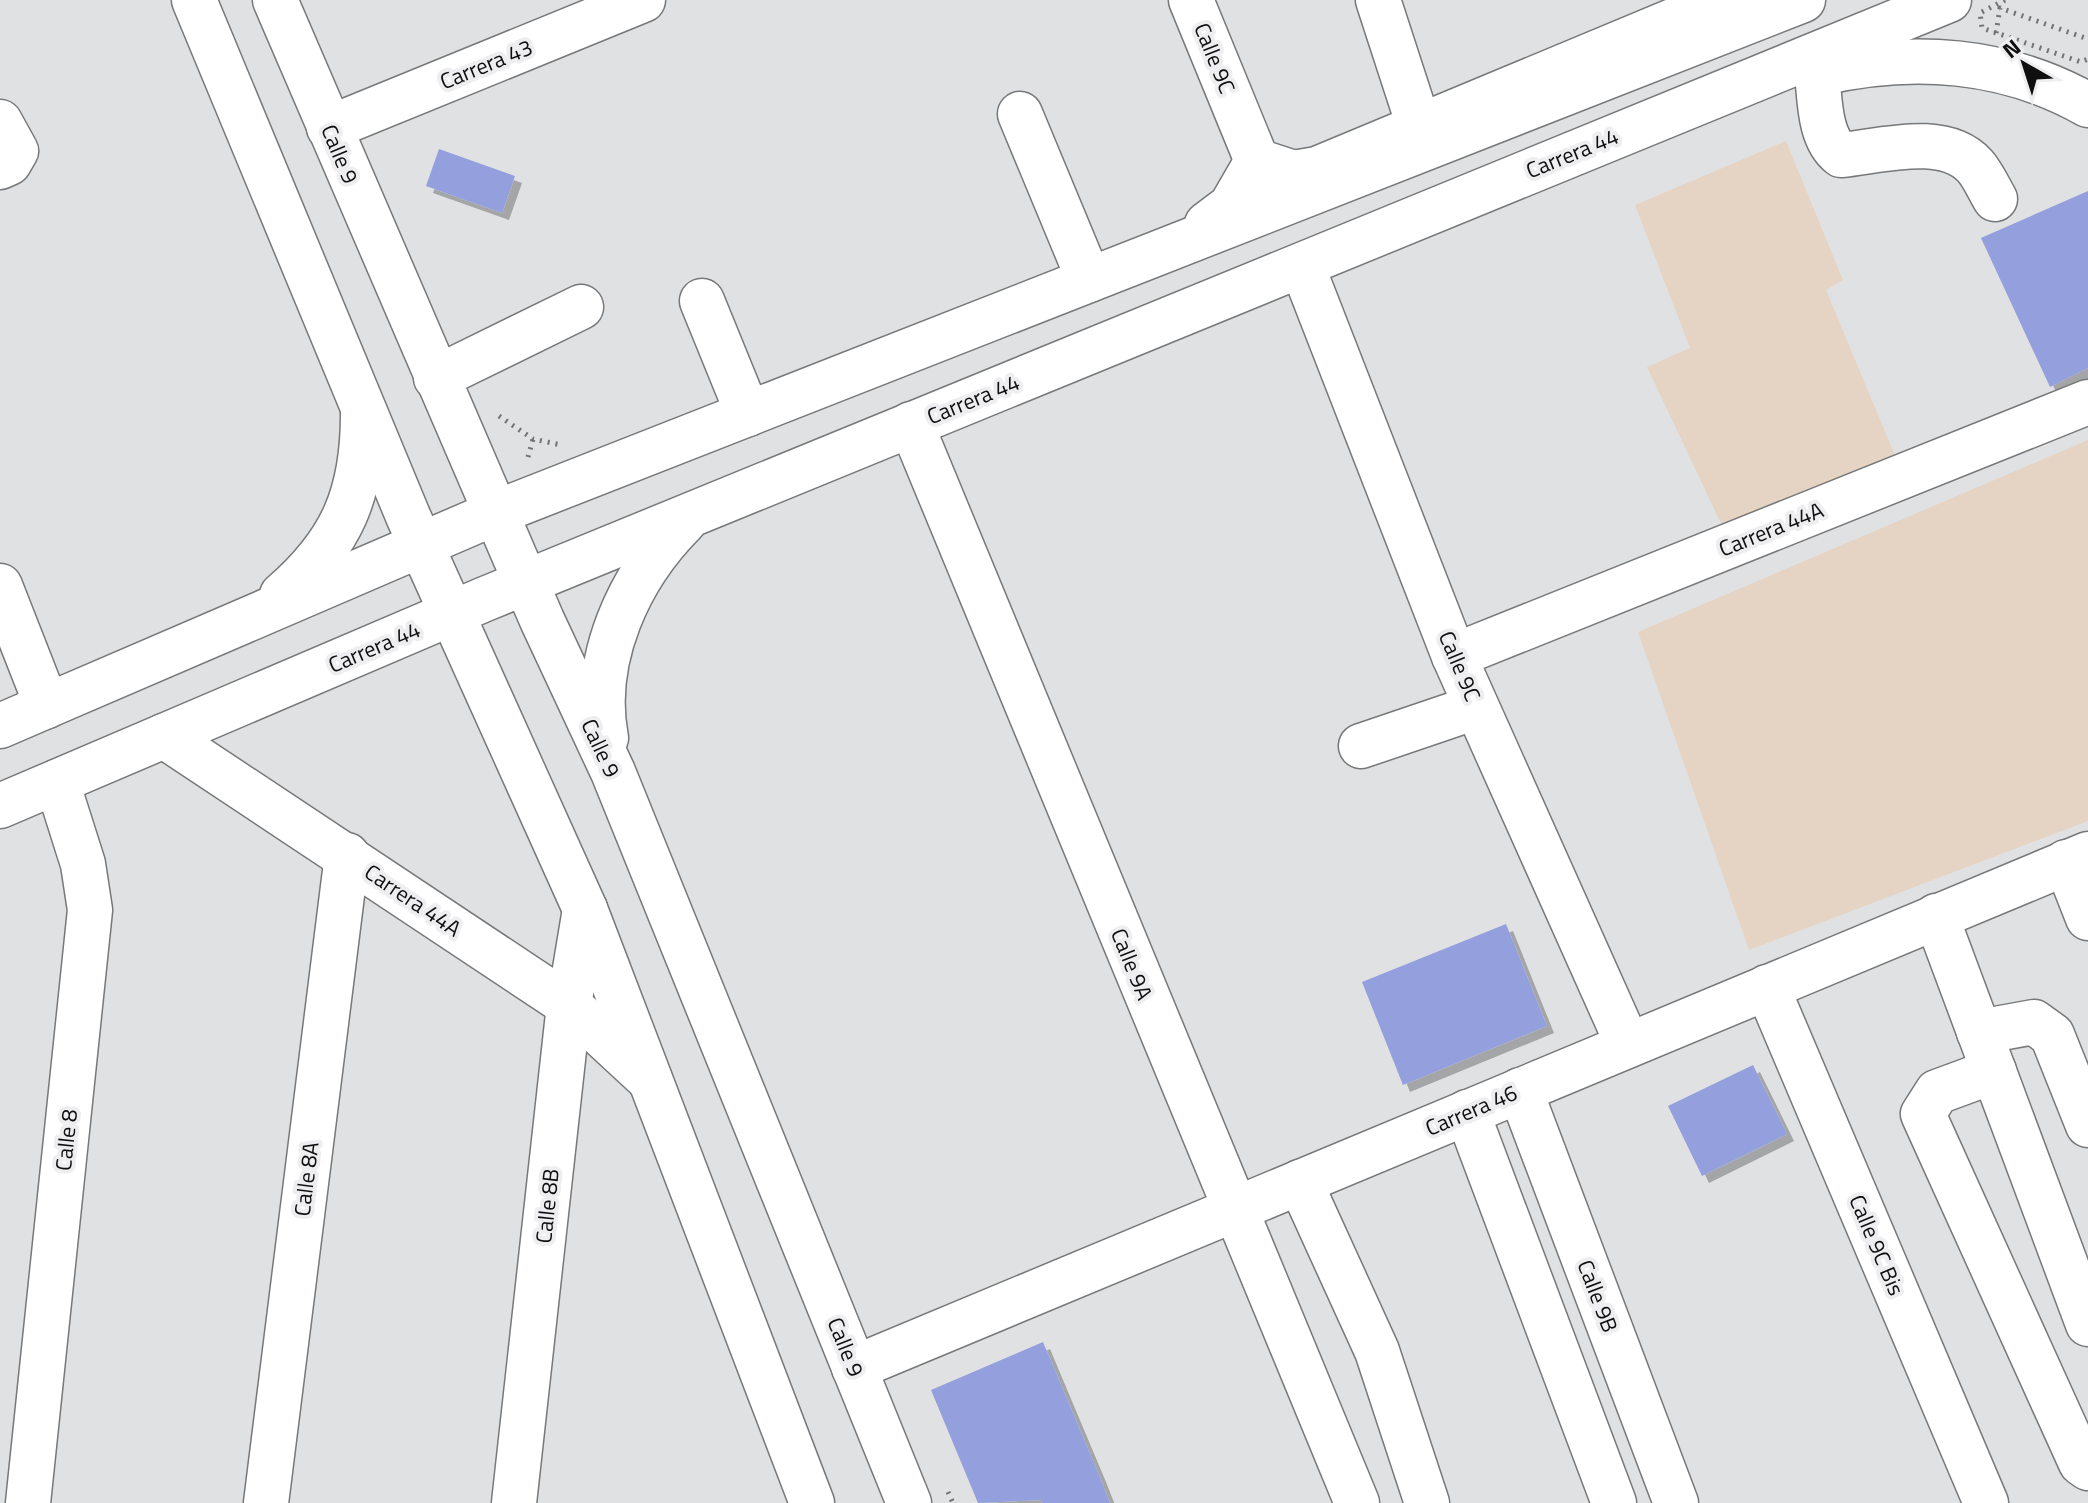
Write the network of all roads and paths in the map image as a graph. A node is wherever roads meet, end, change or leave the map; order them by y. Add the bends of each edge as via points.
1 (194, 0) edge
2 (275, 0) edge
3 (643, 0) edge
4 (1191, 0) edge
5 (1378, 0) edge
6 (1723, 0) edge
7 (1777, 0) edge
8 (1803, 0) edge
9 (1949, 0) edge
10 (2005, 0) edge
11 (2000, 8) dead end
12 (2088, 39) edge
13 (1681, 48) junction
14 (2088, 59) edge
15 (1817, 74) junction
16 (2088, 105) edge
17 (1020, 114) dead end
18 (0, 122) edge
19 (1419, 126) junction
20 (329, 128) junction
21 (1257, 161) junction
22 (0, 167) edge
23 (1995, 199) dead end
24 (1297, 275) junction
25 (1095, 278) junction
26 (702, 301) dead end
27 (581, 307) dead end
28 (436, 378) junction
29 (2088, 402) edge
30 (362, 404) junction
31 (489, 406) dead end
32 (748, 414) junction
33 (911, 424) junction
34 (567, 446) dead end
35 (495, 513) junction
36 (690, 515) junction
37 (421, 545) junction
38 (525, 582) junction
39 (0, 586) edge
40 (453, 614) junction
41 (243, 621) junction
42 (1454, 656) junction
43 (1476, 707) junction
44 (15, 717) edge
45 (164, 736) junction
46 (1361, 746) dead end
47 (613, 772) junction
48 (57, 782) junction
49 (0, 806) edge
50 (347, 855) junction
51 (2077, 858) edge
52 (585, 909) junction
53 (1936, 916) junction
54 (2088, 918) edge
55 (1767, 987) junction
56 (569, 1005) junction
57 (1628, 1045) junction
58 (1986, 1051) junction
59 (650, 1080) junction
60 (1520, 1090) junction
61 (1467, 1112) junction
62 (2088, 1125) edge
63 (1300, 1182) junction
64 (1233, 1209) junction
65 (2088, 1324) edge
66 (854, 1368) junction
67 (2088, 1468) edge
68 (28, 1503) edge
69 (266, 1503) edge
70 (514, 1503) edge
71 (812, 1503) edge
72 (909, 1503) edge
73 (1357, 1503) edge
74 (1427, 1503) edge
75 (1614, 1503) edge
76 (1676, 1503) edge
77 (1986, 1503) edge

1 - 30 main road
2 - 20 main road, Calle 9
3 - 20 main road, Carrera 43
4 - 21 main road, Calle 9C
5 - 19 main road
6 - 19 main road
7 - 13 main road
8 - 13 main road
9 - 24 main road, Carrera 44
10 - 14 path, bridge via 1980,13 1982,28 2081,62
11 - 12 path
13 - 25 main road
15 - 16 main road via 1875,62 1962,63 2021,76
15 - 23 main road via 1831,147 1841,155 1951,149 1975,166
15 - 24 main road
17 - 25 main road
18 - 22 main road via 16,151
19 - 21 main road via 1317,169 1294,173
20 - 28 main road, Calle 9
21 - 25 main road via 1246,187 1197,231
24 - 33 main road, Carrera 44 via 1161,323
24 - 42 main road, Calle 9C
25 - 32 main road
26 - 32 main road
27 - 28 main road
28 - 35 main road, Calle 9
29 - 42 main road, Carrera 44A
30 - 37 main road
30 - 41 main road via 363,449 355,492 338,533 313,568
31 - 34 path via 533,439
32 - 35 main road
33 - 36 main road, Carrera 44
33 - 64 main road, Calle 9A
35 - 37 main road
35 - 38 main road, Calle 9
36 - 38 main road, Carrera 44
36 - 47 main road via 657,549 631,588 617,627 604,678 604,725
37 - 40 main road
37 - 41 main road
38 - 40 main road, Carrera 44
38 - 47 main road, Calle 9
39 - 44 main road
40 - 45 main road, Carrera 44
40 - 52 main road
41 - 44 main road
42 - 43 main road, Calle 9C
43 - 46 main road
43 - 57 main road, Calle 9C
45 - 48 main road, Carrera 44
45 - 50 main road, Carrera 44A
47 - 66 main road, Calle 9
48 - 49 main road, Carrera 44
48 - 68 main road, Calle 8 via 83,864 90,910
50 - 56 main road, Carrera 44A
50 - 69 main road, Calle 8A
51 - 53 main road, Carrera 46
51 - 54 main road
52 - 56 main road, Calle 8B
52 - 59 main road
53 - 55 main road, Carrera 46
53 - 58 main road
55 - 57 main road, Carrera 46
55 - 77 main road, Calle 9C Bis
56 - 59 main road, Carrera 44A
56 - 70 main road, Calle 8B
57 - 60 main road, Carrera 46
58 - 62 main road via 2034,1022 2052,1035
58 - 65 main road
58 - 67 main road via 1937,1092 1923,1114 2081,1463
59 - 71 main road
60 - 61 main road, Carrera 46
60 - 76 main road, Calle 9B
61 - 63 main road, Carrera 46
61 - 75 main road
63 - 64 main road, Carrera 46
63 - 74 main road via 1377,1351
64 - 66 main road, Carrera 46
64 - 73 main road, Calle 9A
66 - 72 main road, Calle 9

